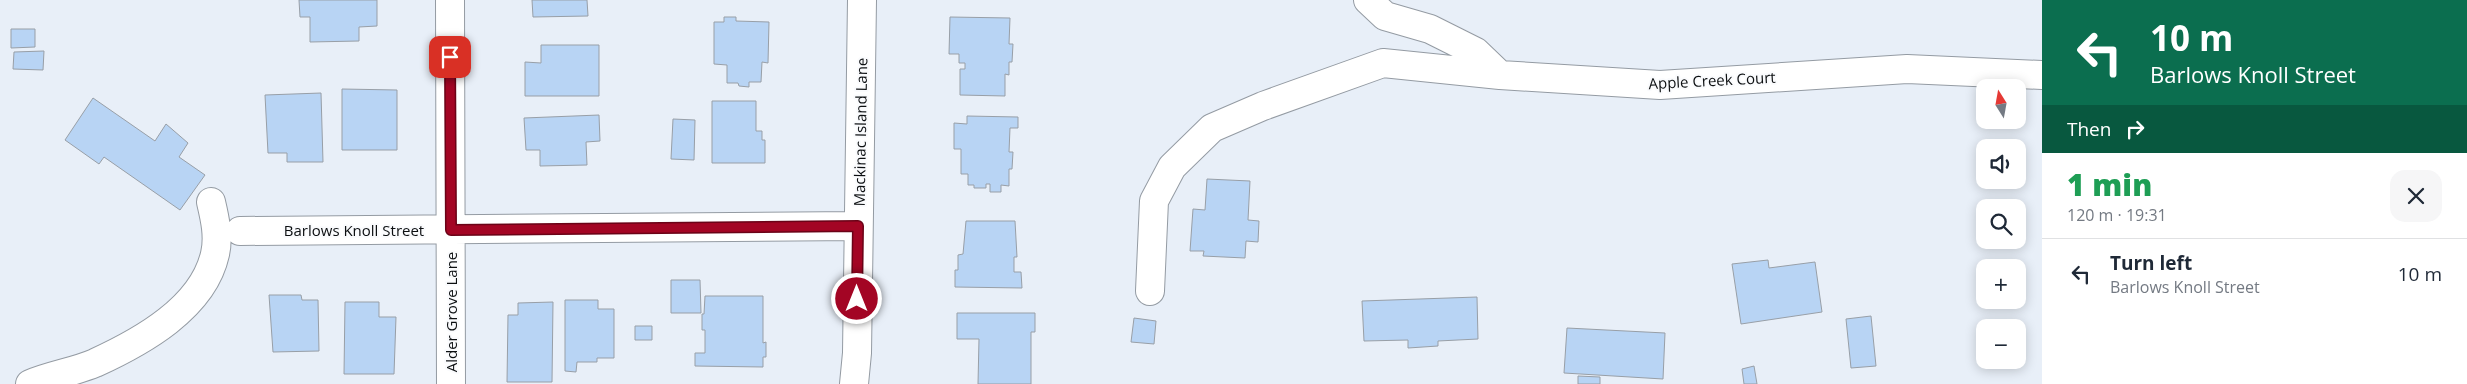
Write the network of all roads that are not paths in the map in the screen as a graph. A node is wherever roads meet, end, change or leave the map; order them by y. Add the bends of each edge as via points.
1 (450, 0) edge
2 (862, 0) edge
3 (1368, 0) edge
4 (1500, 74) junction
5 (2042, 75) edge
6 (211, 202) dead end
7 (858, 226) junction
8 (451, 230) junction
9 (240, 232) dead end
10 (1150, 291) dead end
11 (30, 384) edge
12 (452, 384) edge
13 (854, 384) edge

1 - 8 street, Alder Grove Lane
2 - 7 street, Mackinac Island Lane
3 - 4 street via 1385,16 1430,29 1476,52
4 - 5 street, Apple Creek Court via 1660,85 1907,69
4 - 10 street, Apple Creek Court via 1383,63 1212,128 1172,167 1154,201
6 - 11 street via 217,226 215,255 203,281 180,313 140,341 93,364
7 - 8 street, Barlows Knoll Street
7 - 13 street, Mackinac Island Lane
8 - 9 street, Barlows Knoll Street
8 - 12 street, Alder Grove Lane

